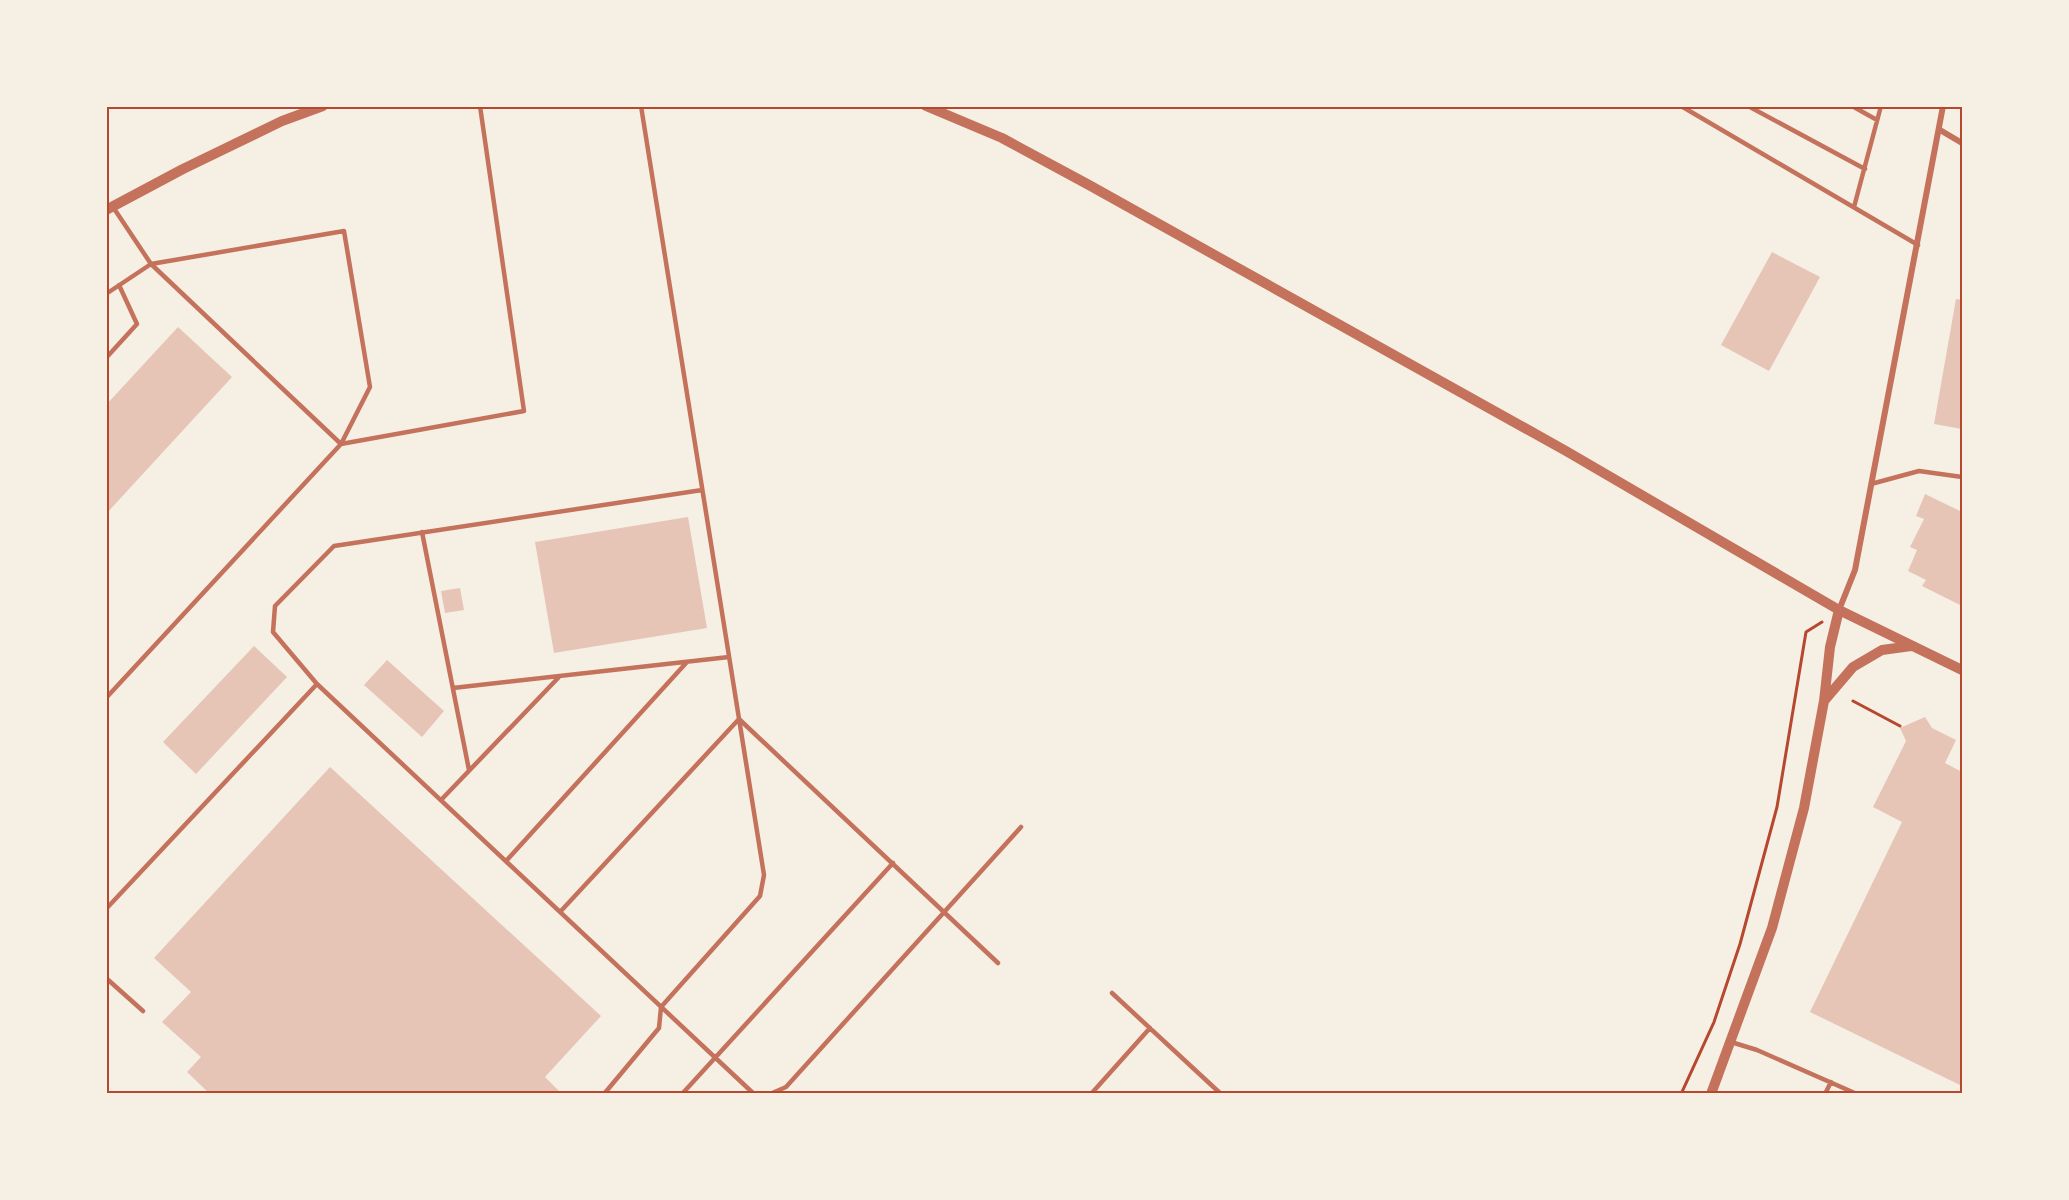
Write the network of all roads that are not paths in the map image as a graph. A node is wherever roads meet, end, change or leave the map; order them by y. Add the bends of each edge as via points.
1 (323, 106) edge
2 (480, 106) edge
3 (641, 106) edge
4 (926, 106) edge
5 (1682, 106) edge
6 (1748, 106) edge
7 (1852, 106) edge
8 (1881, 106) edge
9 (1943, 106) edge
10 (1877, 120) junction
11 (1940, 130) junction
12 (1962, 143) edge
13 (1865, 169) junction
14 (1854, 207) junction
15 (110, 209) edge
16 (1918, 245) junction
17 (151, 264) junction
18 (119, 285) junction
19 (106, 294) edge
20 (106, 358) edge
21 (341, 444) junction
22 (1962, 477) edge
23 (1871, 484) junction
24 (702, 490) junction
25 (422, 532) junction
26 (1839, 610) junction
27 (1911, 646) junction
28 (729, 657) junction
29 (687, 662) junction
30 (1962, 670) edge
31 (560, 676) junction
32 (317, 684) junction
33 (453, 688) junction
34 (106, 698) edge
35 (1824, 701) junction
36 (739, 719) junction
37 (469, 770) junction
38 (441, 800) junction
39 (1021, 827) dead end
40 (506, 861) junction
41 (892, 863) junction
42 (106, 909) edge
43 (560, 912) junction
44 (944, 912) junction
45 (998, 963) dead end
46 (106, 978) edge
47 (1112, 993) dead end
48 (661, 1007) junction
49 (143, 1011) dead end
50 (1150, 1028) junction
51 (1731, 1042) junction
52 (715, 1057) junction
53 (1831, 1082) junction
54 (604, 1094) edge
55 (682, 1094) edge
56 (754, 1094) edge
57 (770, 1094) edge
58 (1091, 1094) edge
59 (1221, 1094) edge
60 (1711, 1094) edge
61 (1826, 1094) edge
62 (1857, 1094) edge

1 - 15 street via 282,121
2 - 21 lane via 524,411
3 - 24 lane
4 - 26 street via 1002,138 1099,191 1557,446
5 - 14 lane
6 - 13 lane
7 - 10 lane
8 - 10 lane
9 - 11 street
10 - 13 lane
11 - 12 street
11 - 16 street
13 - 14 lane
14 - 16 lane
15 - 17 lane
16 - 23 street
17 - 18 lane
17 - 21 lane
17 - 21 lane via 344,231 370,387
18 - 19 lane
18 - 20 lane via 137,324
21 - 34 lane
22 - 23 lane via 1919,471
23 - 26 street via 1855,570
24 - 25 lane
24 - 28 lane
25 - 32 lane via 334,546 275,606 273,632
25 - 33 lane
26 - 27 street
26 - 35 street
27 - 30 street
27 - 35 street via 1882,650 1853,667
28 - 29 lane
28 - 36 lane
29 - 31 lane
29 - 40 lane
31 - 33 lane
31 - 37 lane
32 - 38 lane
32 - 42 lane
33 - 37 lane
35 - 51 street via 1804,808 1772,928
36 - 41 lane
36 - 43 lane
36 - 48 lane via 764,875 760,896
37 - 38 lane
38 - 40 lane
39 - 44 lane
40 - 43 lane
41 - 44 lane
41 - 52 lane
43 - 48 lane
44 - 45 lane
44 - 57 lane via 786,1087
46 - 49 lane
47 - 50 lane
48 - 52 lane
48 - 54 lane via 659,1028
50 - 58 lane
50 - 59 lane
51 - 53 lane
51 - 60 street
52 - 55 lane
52 - 56 lane
53 - 61 lane
53 - 62 lane

